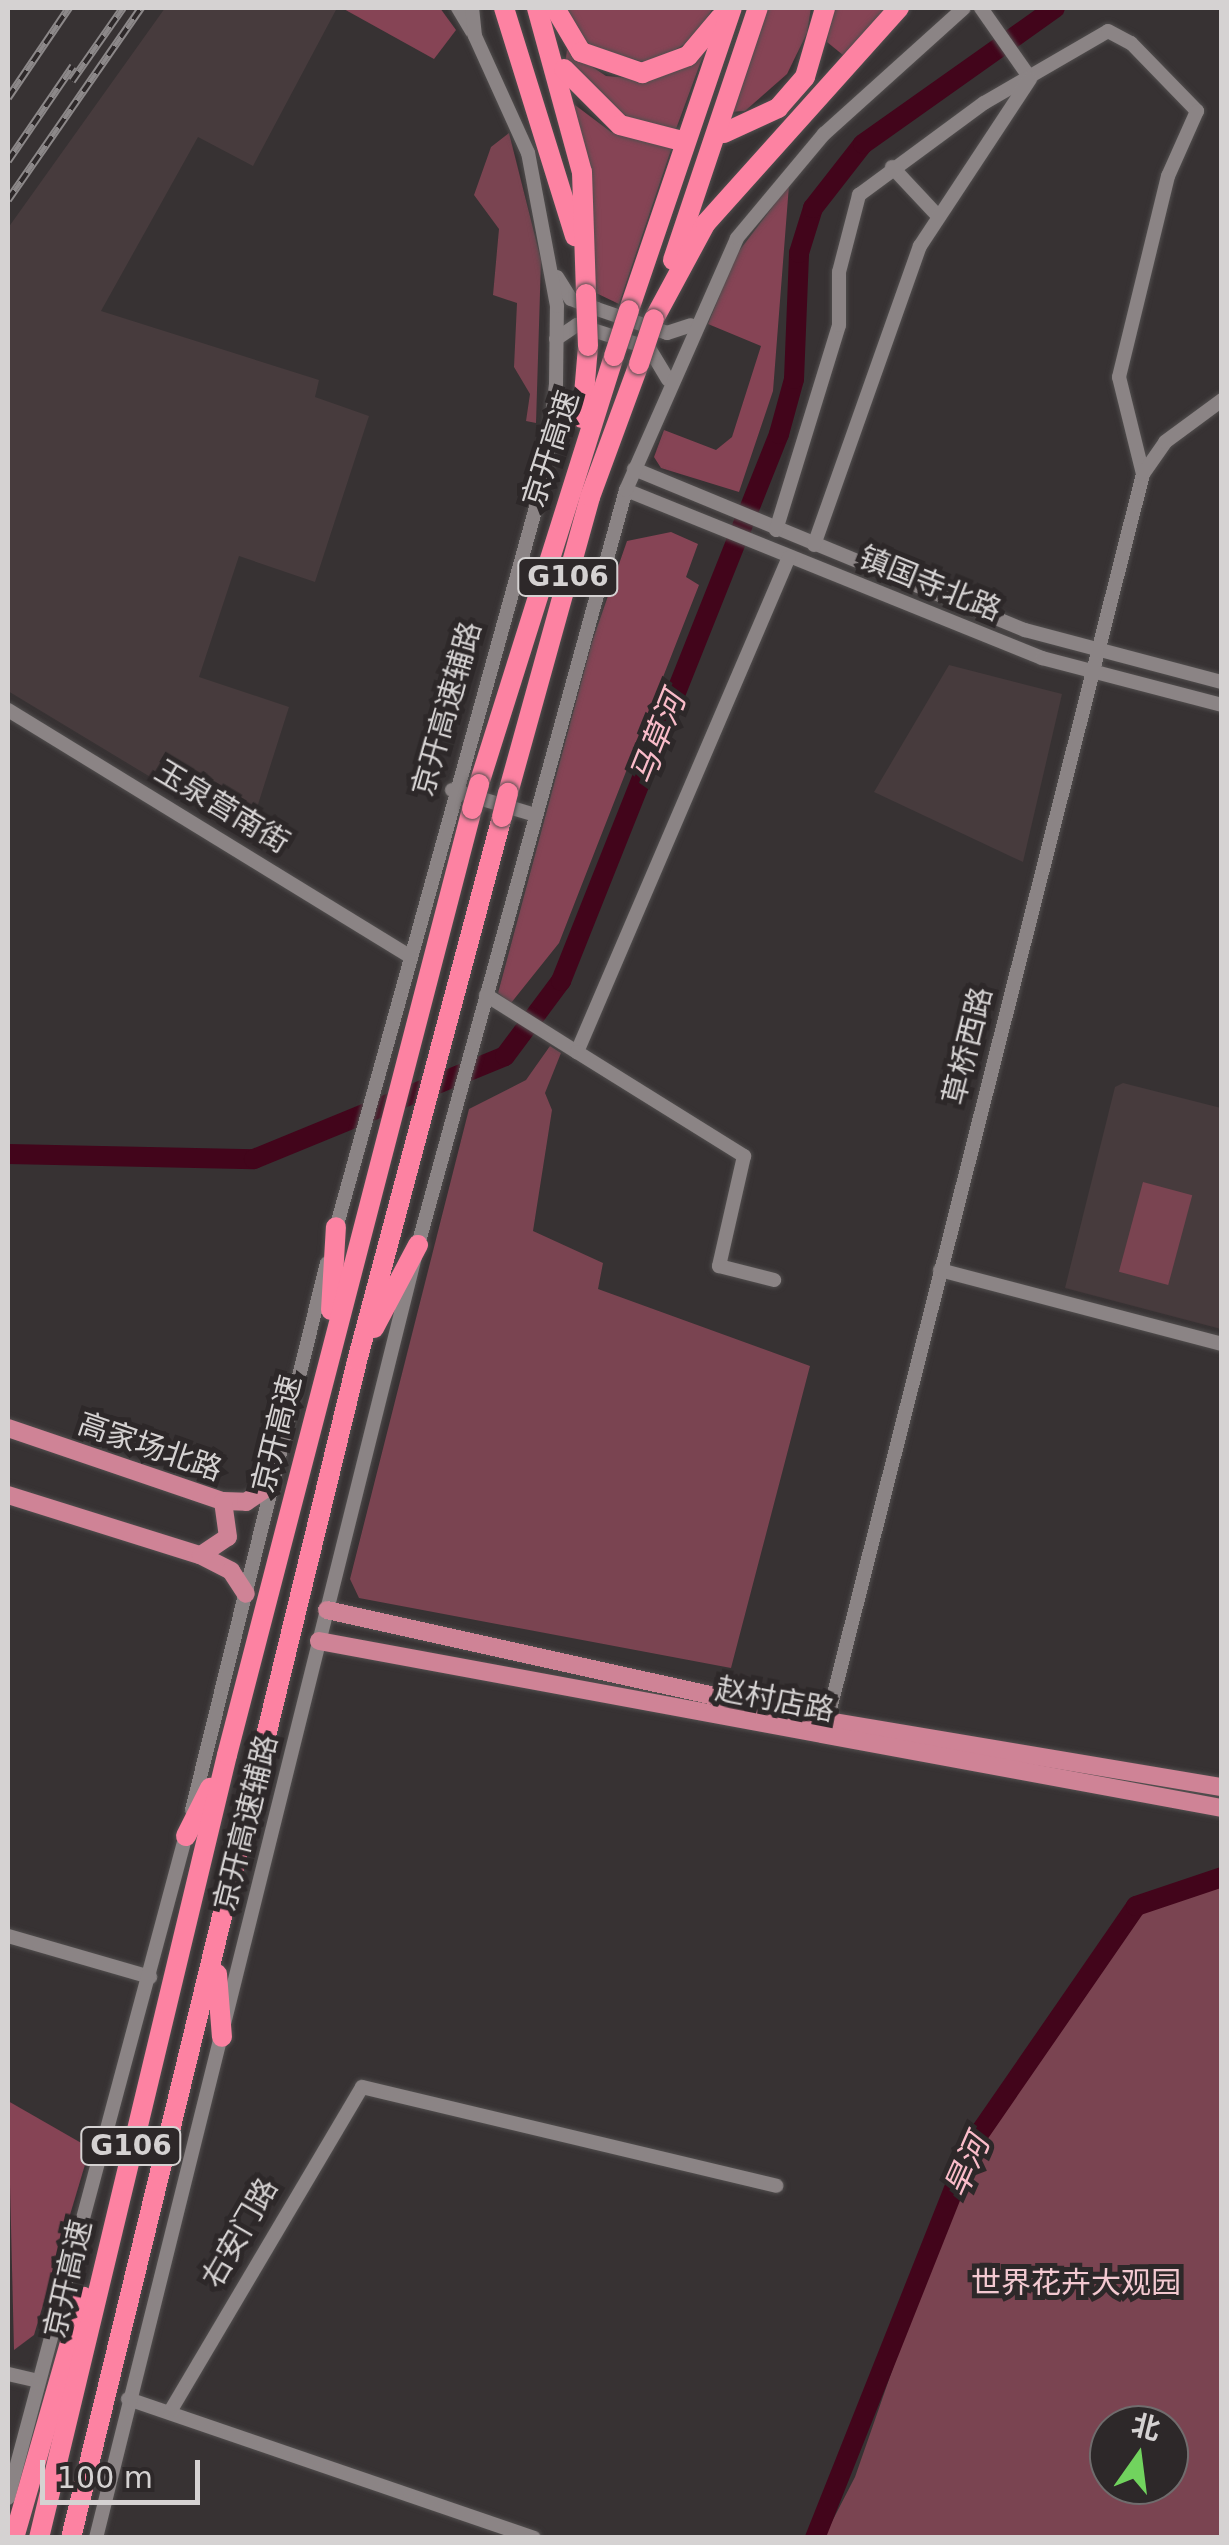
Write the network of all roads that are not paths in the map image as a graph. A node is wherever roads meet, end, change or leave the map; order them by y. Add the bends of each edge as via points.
1 (458, 8) edge
2 (472, 8) edge
3 (504, 8) edge
4 (537, 8) edge
5 (555, 8) edge
6 (729, 8) edge
7 (758, 8) edge
8 (826, 8) edge
9 (900, 8) edge
10 (916, 8) edge
11 (964, 8) edge
12 (981, 8) edge
13 (475, 36) junction
14 (547, 36) junction
15 (871, 40) junction
16 (1027, 74) junction
17 (724, 132) dead end
18 (678, 140) dead end
19 (892, 167) junction
20 (936, 214) junction
21 (583, 262) junction
22 (549, 263) junction
23 (654, 318) junction
24 (692, 324) junction
25 (556, 340) junction
26 (668, 380) junction
27 (1222, 400) edge
28 (634, 469) junction
29 (1143, 474) junction
30 (569, 484) junction
31 (626, 490) junction
32 (773, 529) junction
33 (814, 545) junction
34 (789, 557) junction
35 (1096, 650) junction
36 (1090, 671) junction
37 (1222, 682) edge
38 (1222, 705) edge
39 (8, 710) edge
40 (452, 790) junction
41 (532, 814) junction
42 (406, 954) junction
43 (486, 995) junction
44 (578, 1052) junction
45 (336, 1227) junction
46 (418, 1245) junction
47 (940, 1270) junction
48 (774, 1280) dead end
49 (1222, 1344) edge
50 (328, 1354) junction
51 (357, 1361) junction
52 (8, 1428) edge
53 (272, 1484) junction
54 (8, 1495) edge
55 (223, 1501) junction
56 (200, 1555) junction
57 (246, 1594) junction
58 (327, 1610) junction
59 (319, 1641) junction
60 (825, 1729) junction
61 (227, 1755) junction
62 (1222, 1787) edge
63 (1222, 1808) edge
64 (186, 1836) junction
65 (8, 1936) edge
66 (215, 1956) junction
67 (150, 1977) junction
68 (222, 2037) junction
69 (776, 2186) dead end
70 (114, 2211) junction
71 (8, 2374) edge
72 (38, 2381) junction
73 (128, 2399) junction
74 (171, 2410) junction
75 (8, 2498) edge
76 (14, 2538) edge
77 (39, 2538) edge
78 (71, 2538) edge
79 (96, 2538) edge
80 (534, 2538) edge

1 - 13 street, 京开高速辅路
2 - 13 street
3 - 21 highway
4 - 14 highway
5 - 6 highway via 581,52 642,73 688,56
6 - 30 highway, 京开高速 / G106, bridge
7 - 23 highway
8 - 17 highway via 805,77 778,108
9 - 15 highway
10 - 15 highway
11 - 24 street via 773,188
12 - 16 street
13 - 22 street, 京开高速辅路 via 518,118
14 - 18 highway via 592,105 620,125
14 - 21 highway via 582,172
15 - 23 highway via 706,223
16 - 19 street
16 - 20 street
16 - 29 street via 1108,31 1132,42 1196,111 1168,176 1119,377
19 - 20 street
19 - 32 street via 854,206 839,325
20 - 33 street via 884,329
21 - 30 highway, bridge via 588,346
22 - 24 street via 571,299 667,333
22 - 25 street, 京开高速辅路
23 - 51 highway, 京开高速 / G106, bridge via 590,497
24 - 26 street
25 - 26 street via 577,325 649,348
25 - 40 street, 京开高速辅路 via 545,475
26 - 28 street
27 - 29 street, 草桥西路 via 1165,442
28 - 31 street
28 - 32 street, 镇国寺北路
29 - 35 street, 草桥西路
30 - 50 highway, 京开高速 / G106, bridge via 472,809
31 - 34 street, 镇国寺北路
31 - 41 street
32 - 33 street, 镇国寺北路
33 - 35 street, 镇国寺北路
34 - 36 street, 镇国寺北路
34 - 44 street
35 - 36 street, 草桥西路
35 - 37 street, 镇国寺北路
36 - 38 street, 镇国寺北路
36 - 47 street, 草桥西路
39 - 42 street, 玉泉营南街
40 - 41 street
40 - 42 street, 京开高速辅路
41 - 43 street
42 - 45 street, 京开高速辅路
43 - 44 street
43 - 46 street, 京开高速辅路
44 - 48 street via 744,1156 719,1266
45 - 50 highway
45 - 53 street, 京开高速辅路
46 - 51 highway
46 - 58 street, 京开高速辅路
47 - 49 street
47 - 60 street, 草桥西路
50 - 61 highway, 京开高速 / G106
51 - 66 highway, 京开高速 / G106
52 - 55 main road, 高家场北路
53 - 55 main road, 高家场北路 via 246,1502
53 - 57 street, 京开高速辅路
54 - 56 main road
55 - 56 main road via 228,1537 214,1554
56 - 57 main road via 231,1571
57 - 64 street, 京开高速辅路
58 - 59 street, 京开高速辅路
58 - 60 main road, 赵村店路
59 - 60 main road, 赵村店路
59 - 68 street, 京开高速辅路
60 - 62 main road, 赵村店路
60 - 63 main road, 赵村店路
61 - 64 highway
61 - 70 highway, 京开高速 / G106
64 - 67 street, 京开高速辅路
65 - 67 street
66 - 68 highway
66 - 78 highway, 京开高速 / G106
67 - 72 street, 京开高速辅路
68 - 73 street, 京开高速辅路
69 - 74 street, 右安门路 via 362,2087
70 - 76 highway
70 - 77 highway, 京开高速 / G106
71 - 72 street
72 - 75 street, 京开高速辅路
73 - 74 street
73 - 79 street, 京开高速辅路
74 - 80 street

